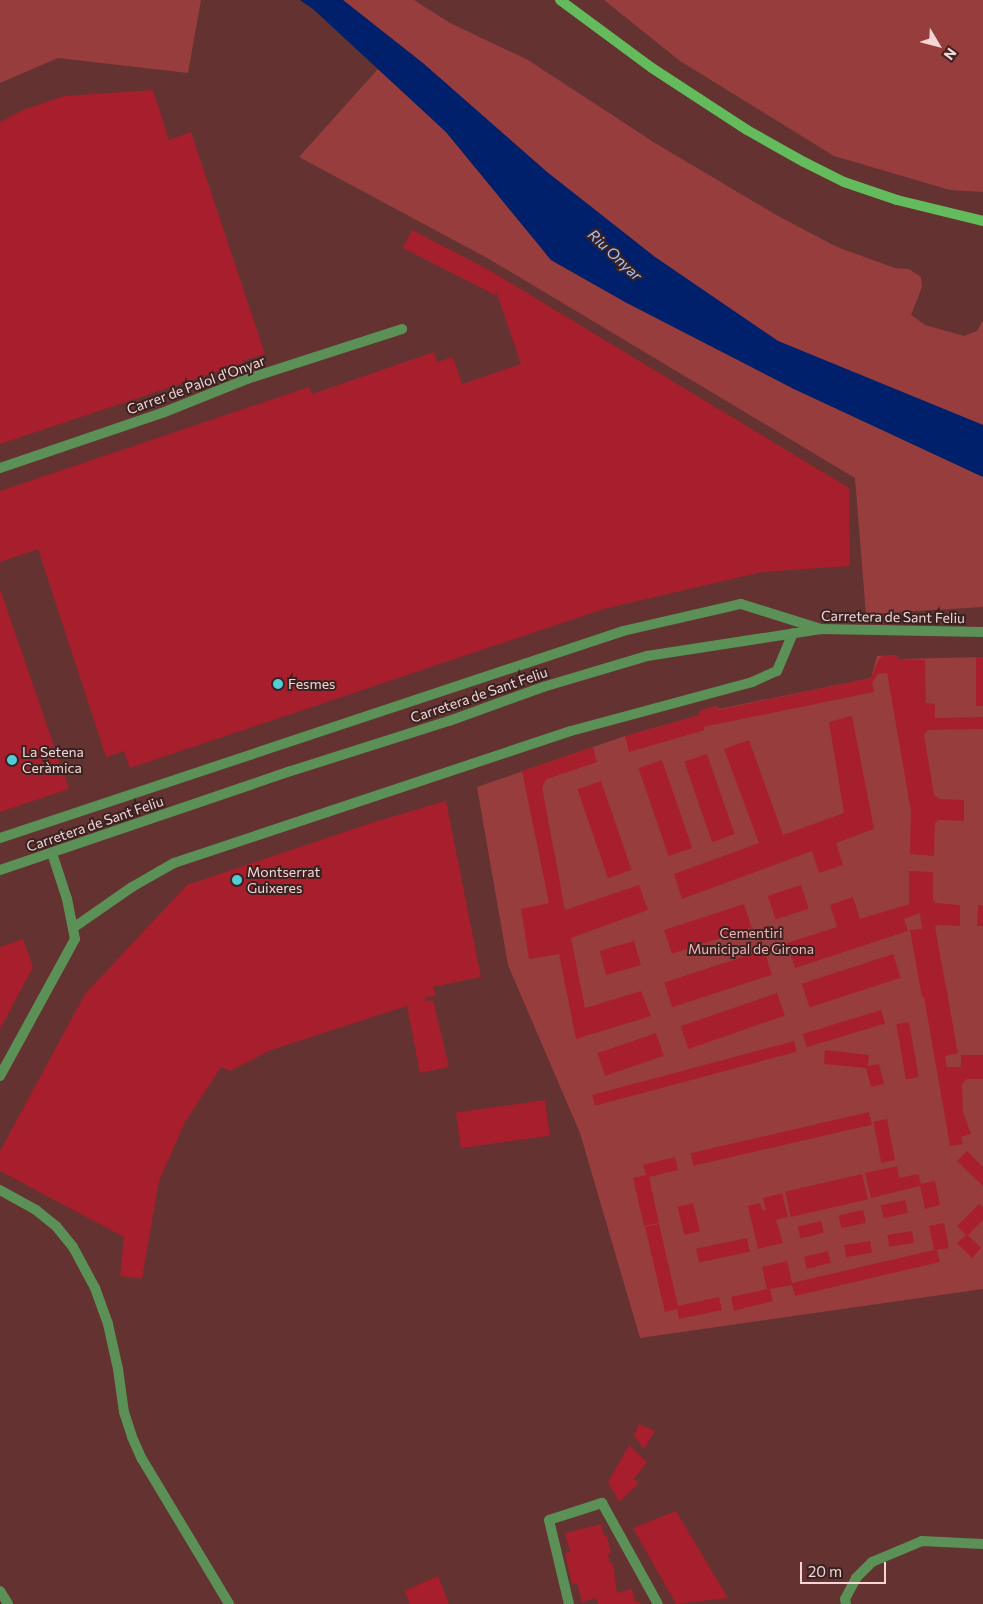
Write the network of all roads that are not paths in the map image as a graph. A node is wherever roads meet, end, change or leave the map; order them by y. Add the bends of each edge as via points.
1 (560, 0) edge
2 (983, 222) edge
3 (402, 329) dead end
4 (0, 468) edge
5 (821, 629) junction
6 (983, 632) edge
7 (793, 633) junction
8 (0, 838) edge
9 (52, 852) junction
10 (0, 870) edge
11 (72, 928) junction
12 (0, 1076) edge
13 (0, 1190) edge
14 (983, 1544) edge
15 (0, 1591) edge
16 (8, 1604) edge
17 (229, 1604) edge
18 (569, 1604) edge
19 (658, 1604) edge
20 (846, 1604) edge

1 - 2 main road via 652,68 747,130 804,162 844,182 897,200
3 - 4 street, Carrer de Palol d'Onyar via 247,379 162,413
5 - 6 street, Carretera de Sant Feliu
5 - 7 street, Carretera de Sant Feliu
5 - 8 street via 741,604 623,631
7 - 9 street, Carretera de Sant Feliu via 647,656 543,687
7 - 11 street via 777,671 752,682 571,731 174,863
9 - 10 street, Carretera de Sant Feliu
9 - 11 street via 67,899
11 - 12 street via 74,939
13 - 17 street via 36,1210 56,1226 73,1248 95,1288 108,1324 124,1412 135,1445
14 - 20 street via 922,1541 872,1562 856,1578 845,1599
15 - 16 street
18 - 19 street via 549,1520 602,1503

